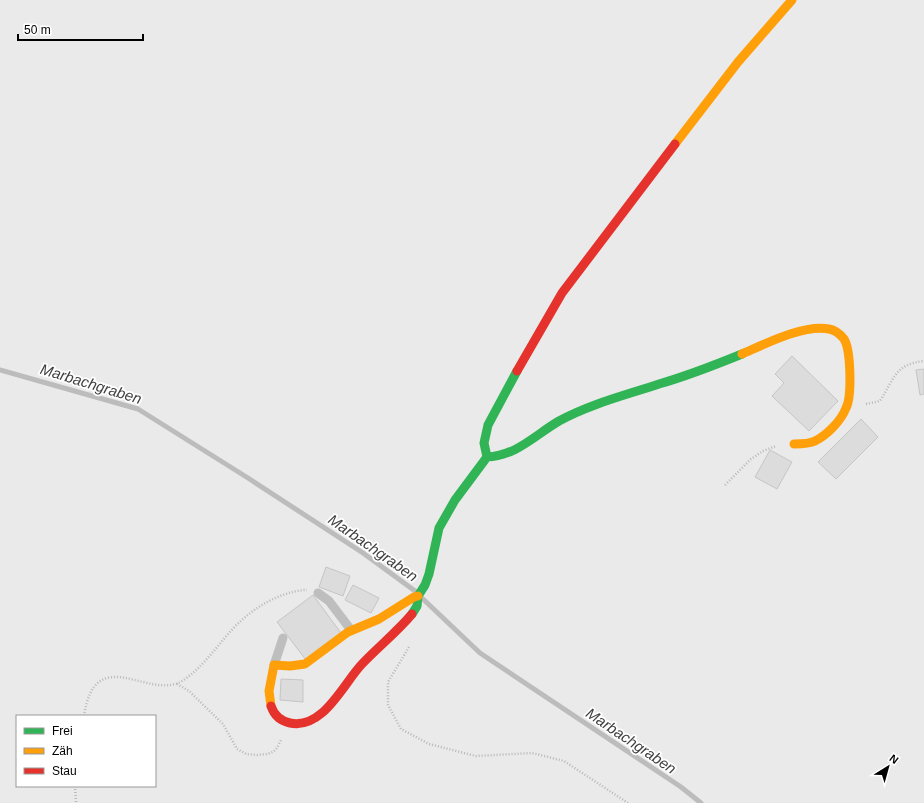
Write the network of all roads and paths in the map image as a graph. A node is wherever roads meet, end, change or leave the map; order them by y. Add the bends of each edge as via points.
1 (792, 0) edge
2 (924, 361) edge
3 (848, 405) junction
4 (794, 444) joint
5 (487, 457) junction
6 (725, 485) dead end
7 (318, 593) joint
8 (418, 596) junction
9 (351, 630) junction
10 (283, 638) dead end
11 (410, 645) dead end
12 (274, 665) junction
13 (176, 684) junction
14 (84, 715) edge
15 (288, 723) junction
16 (75, 787) edge
17 (76, 803) edge
18 (628, 803) edge

1 - 5 street via 743,56 574,276 540,330 491,418 484,437
2 - 3 path via 911,363 900,369 880,401 860,406
3 - 4 street via 840,418 821,438
3 - 5 street via 848,352 844,341 835,331 814,330 790,335 689,374 584,409 558,421 510,452
4 - 6 path via 776,446 763,451
5 - 8 street via 455,499 442,521 429,574
7 - 9 lane via 329,601
7 - 13 path via 309,590 296,591 256,608 233,628 198,668
8 - 9 street via 379,619
8 - 15 street via 417,606 411,615 358,668 320,715 297,725
9 - 12 street via 305,664
10 - 12 lane
11 - 18 path via 388,682 388,705 401,729 429,744 476,756 532,753 564,761
12 - 15 street via 269,688 271,704 277,716
13 - 14 path via 161,685 121,677 107,678 93,690
13 - 15 path via 189,691 222,724 237,749 246,754 272,752 277,748
16 - 17 path

